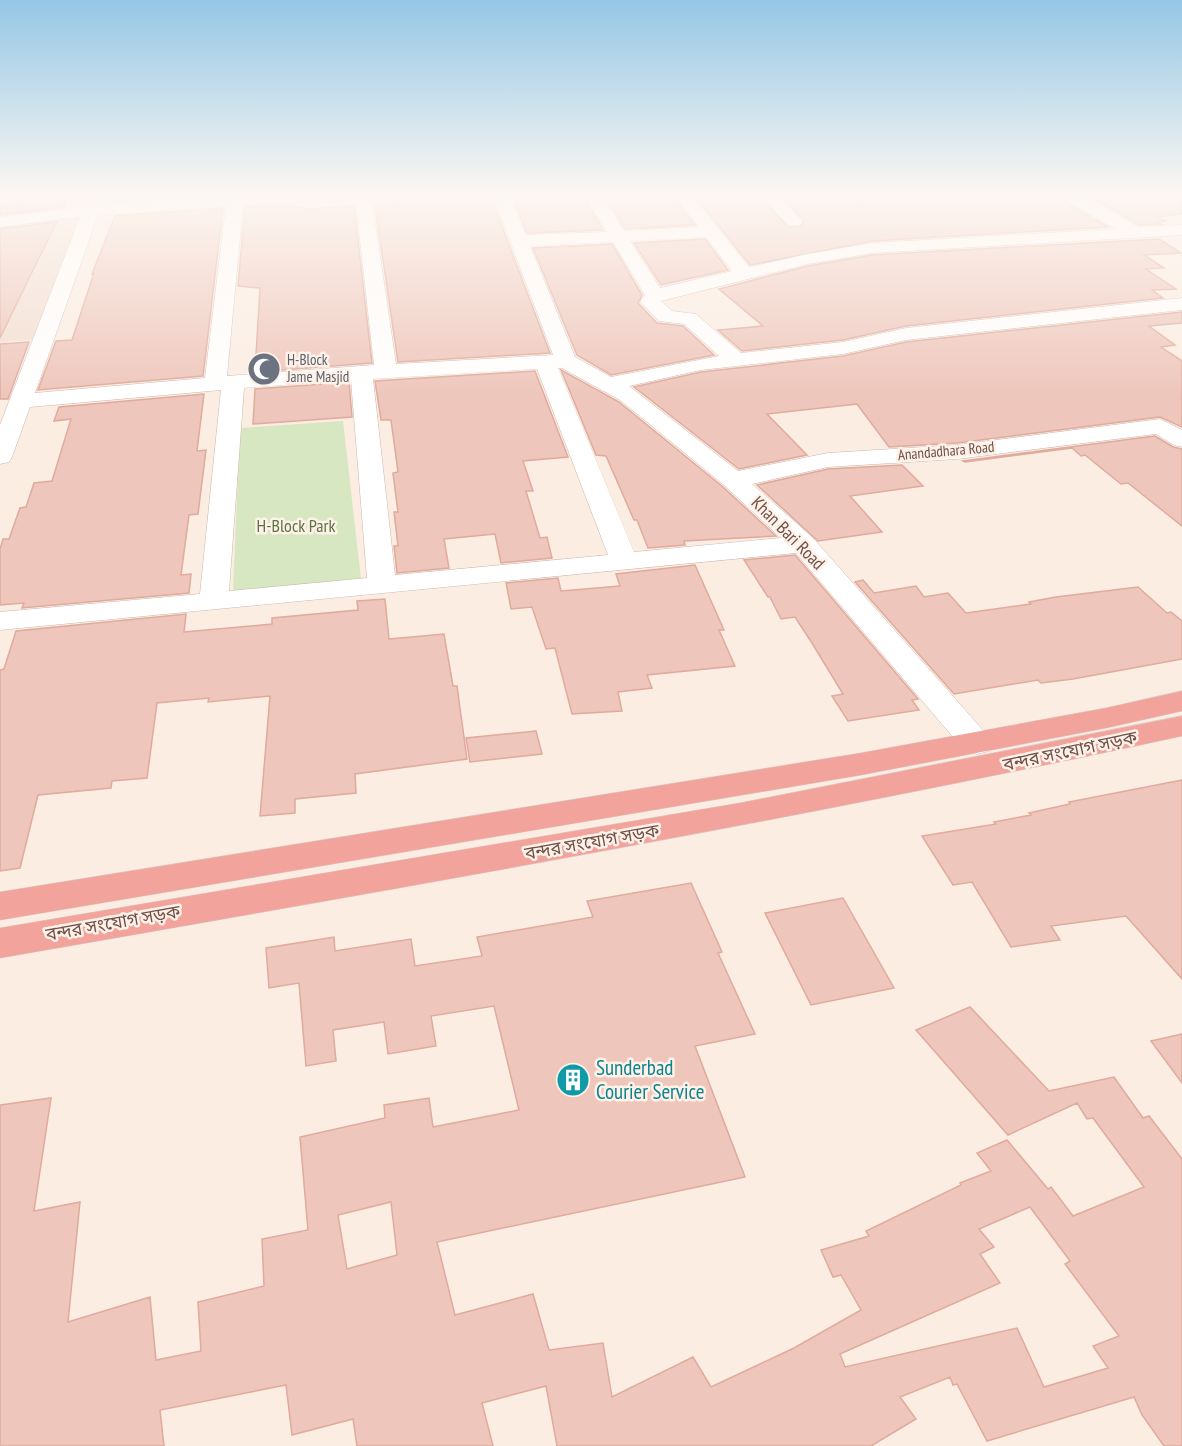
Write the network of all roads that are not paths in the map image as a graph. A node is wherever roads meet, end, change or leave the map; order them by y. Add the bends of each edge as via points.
1 (72, 262) edge
2 (231, 262) edge
3 (372, 262) edge
4 (525, 262) edge
5 (635, 262) edge
6 (735, 262) edge
7 (794, 262) edge
8 (745, 275) junction
9 (655, 295) junction
10 (1182, 304) edge
11 (736, 360) junction
12 (556, 361) junction
13 (386, 371) junction
14 (361, 373) junction
15 (224, 383) junction
16 (608, 384) junction
17 (21, 400) junction
18 (1182, 440) edge
19 (0, 457) edge
20 (733, 480) junction
21 (803, 544) junction
22 (624, 561) junction
23 (382, 585) junction
24 (214, 601) junction
25 (0, 621) edge
26 (1182, 701) edge
27 (1182, 726) edge
28 (977, 744) junction
29 (0, 906) edge
30 (0, 943) edge

1 - 17 street
2 - 15 street
3 - 13 street
4 - 12 street
5 - 9 street
6 - 8 street
7 - 8 street
8 - 9 street
9 - 11 street via 650,301 666,317 689,318
10 - 11 street via 906,334 843,348
11 - 16 street
12 - 13 street
12 - 16 street, Khan Bari Road
12 - 22 street
13 - 14 street
14 - 15 street
14 - 23 street
15 - 17 street
15 - 24 street
16 - 20 street, Khan Bari Road via 628,395
17 - 19 street
18 - 20 street, Anandadhara Road via 1160,426 957,452 828,460
20 - 21 street, Khan Bari Road
21 - 22 street
21 - 28 street, Khan Bari Road
22 - 23 street
23 - 24 street
24 - 25 street
26 - 28 highway, বন্দর সংযোগ সড়ক
27 - 30 highway, বন্দর সংযোগ সড়ক via 731,818
28 - 29 highway, বন্দর সংযোগ সড়ক

